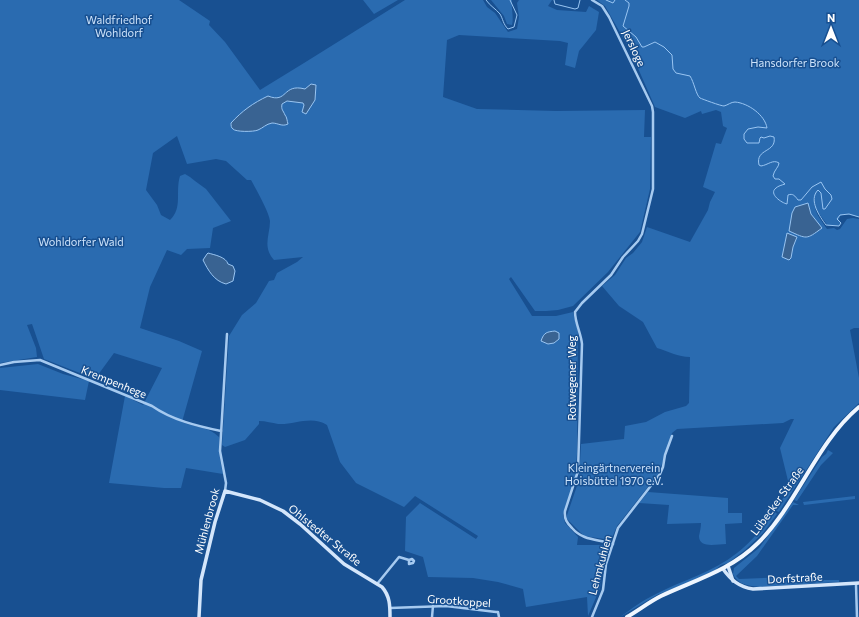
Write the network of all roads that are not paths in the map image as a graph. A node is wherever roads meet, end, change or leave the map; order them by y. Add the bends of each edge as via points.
1 (592, 0) edge
2 (653, 109) joint
3 (227, 334) dead end
4 (0, 365) edge
5 (859, 407) edge
6 (221, 431) junction
7 (672, 436) dead end
8 (225, 491) junction
9 (613, 544) junction
10 (409, 560) dead end
11 (728, 566) junction
12 (723, 569) junction
13 (733, 581) junction
14 (858, 583) edge
15 (377, 584) junction
16 (433, 606) junction
17 (390, 608) junction
18 (199, 617) edge
19 (390, 617) edge
20 (432, 617) edge
21 (499, 617) edge
22 (592, 617) edge
23 (628, 617) edge
24 (857, 617) edge

1 - 2 street, Jersloge via 602,6 609,17
2 - 9 street, Rotwegener Weg via 653,185 643,230 638,241 611,274 575,312 582,344 578,471 565,518 581,537
3 - 6 street, Mühlenbrook
4 - 6 street, Krempenhege via 40,360 152,406 172,418
5 - 11 main road, Lübecker Straße via 836,430 792,500 768,532 747,553
6 - 8 street, Mühlenbrook via 220,451
7 - 9 street, Lehmkuhlen via 662,470 621,522
8 - 15 street, Ohlstedter Straße via 260,500 283,511 344,564
8 - 18 street, Mühlenbrook via 201,580
9 - 22 street, Lehmkuhlen via 606,566 603,590
10 - 15 street via 399,557
11 - 12 main road, Lübecker Straße
11 - 13 street
12 - 13 street, Dorfstraße
12 - 23 main road, Lübecker Straße via 660,597
13 - 14 street, Dorfstraße via 756,589
14 - 24 street
15 - 17 street, Ohlstedter Straße via 386,593
16 - 17 street, Grootkoppel
16 - 20 street
16 - 21 street, Grootkoppel via 498,612
17 - 19 street, Ohlstedter Straße

